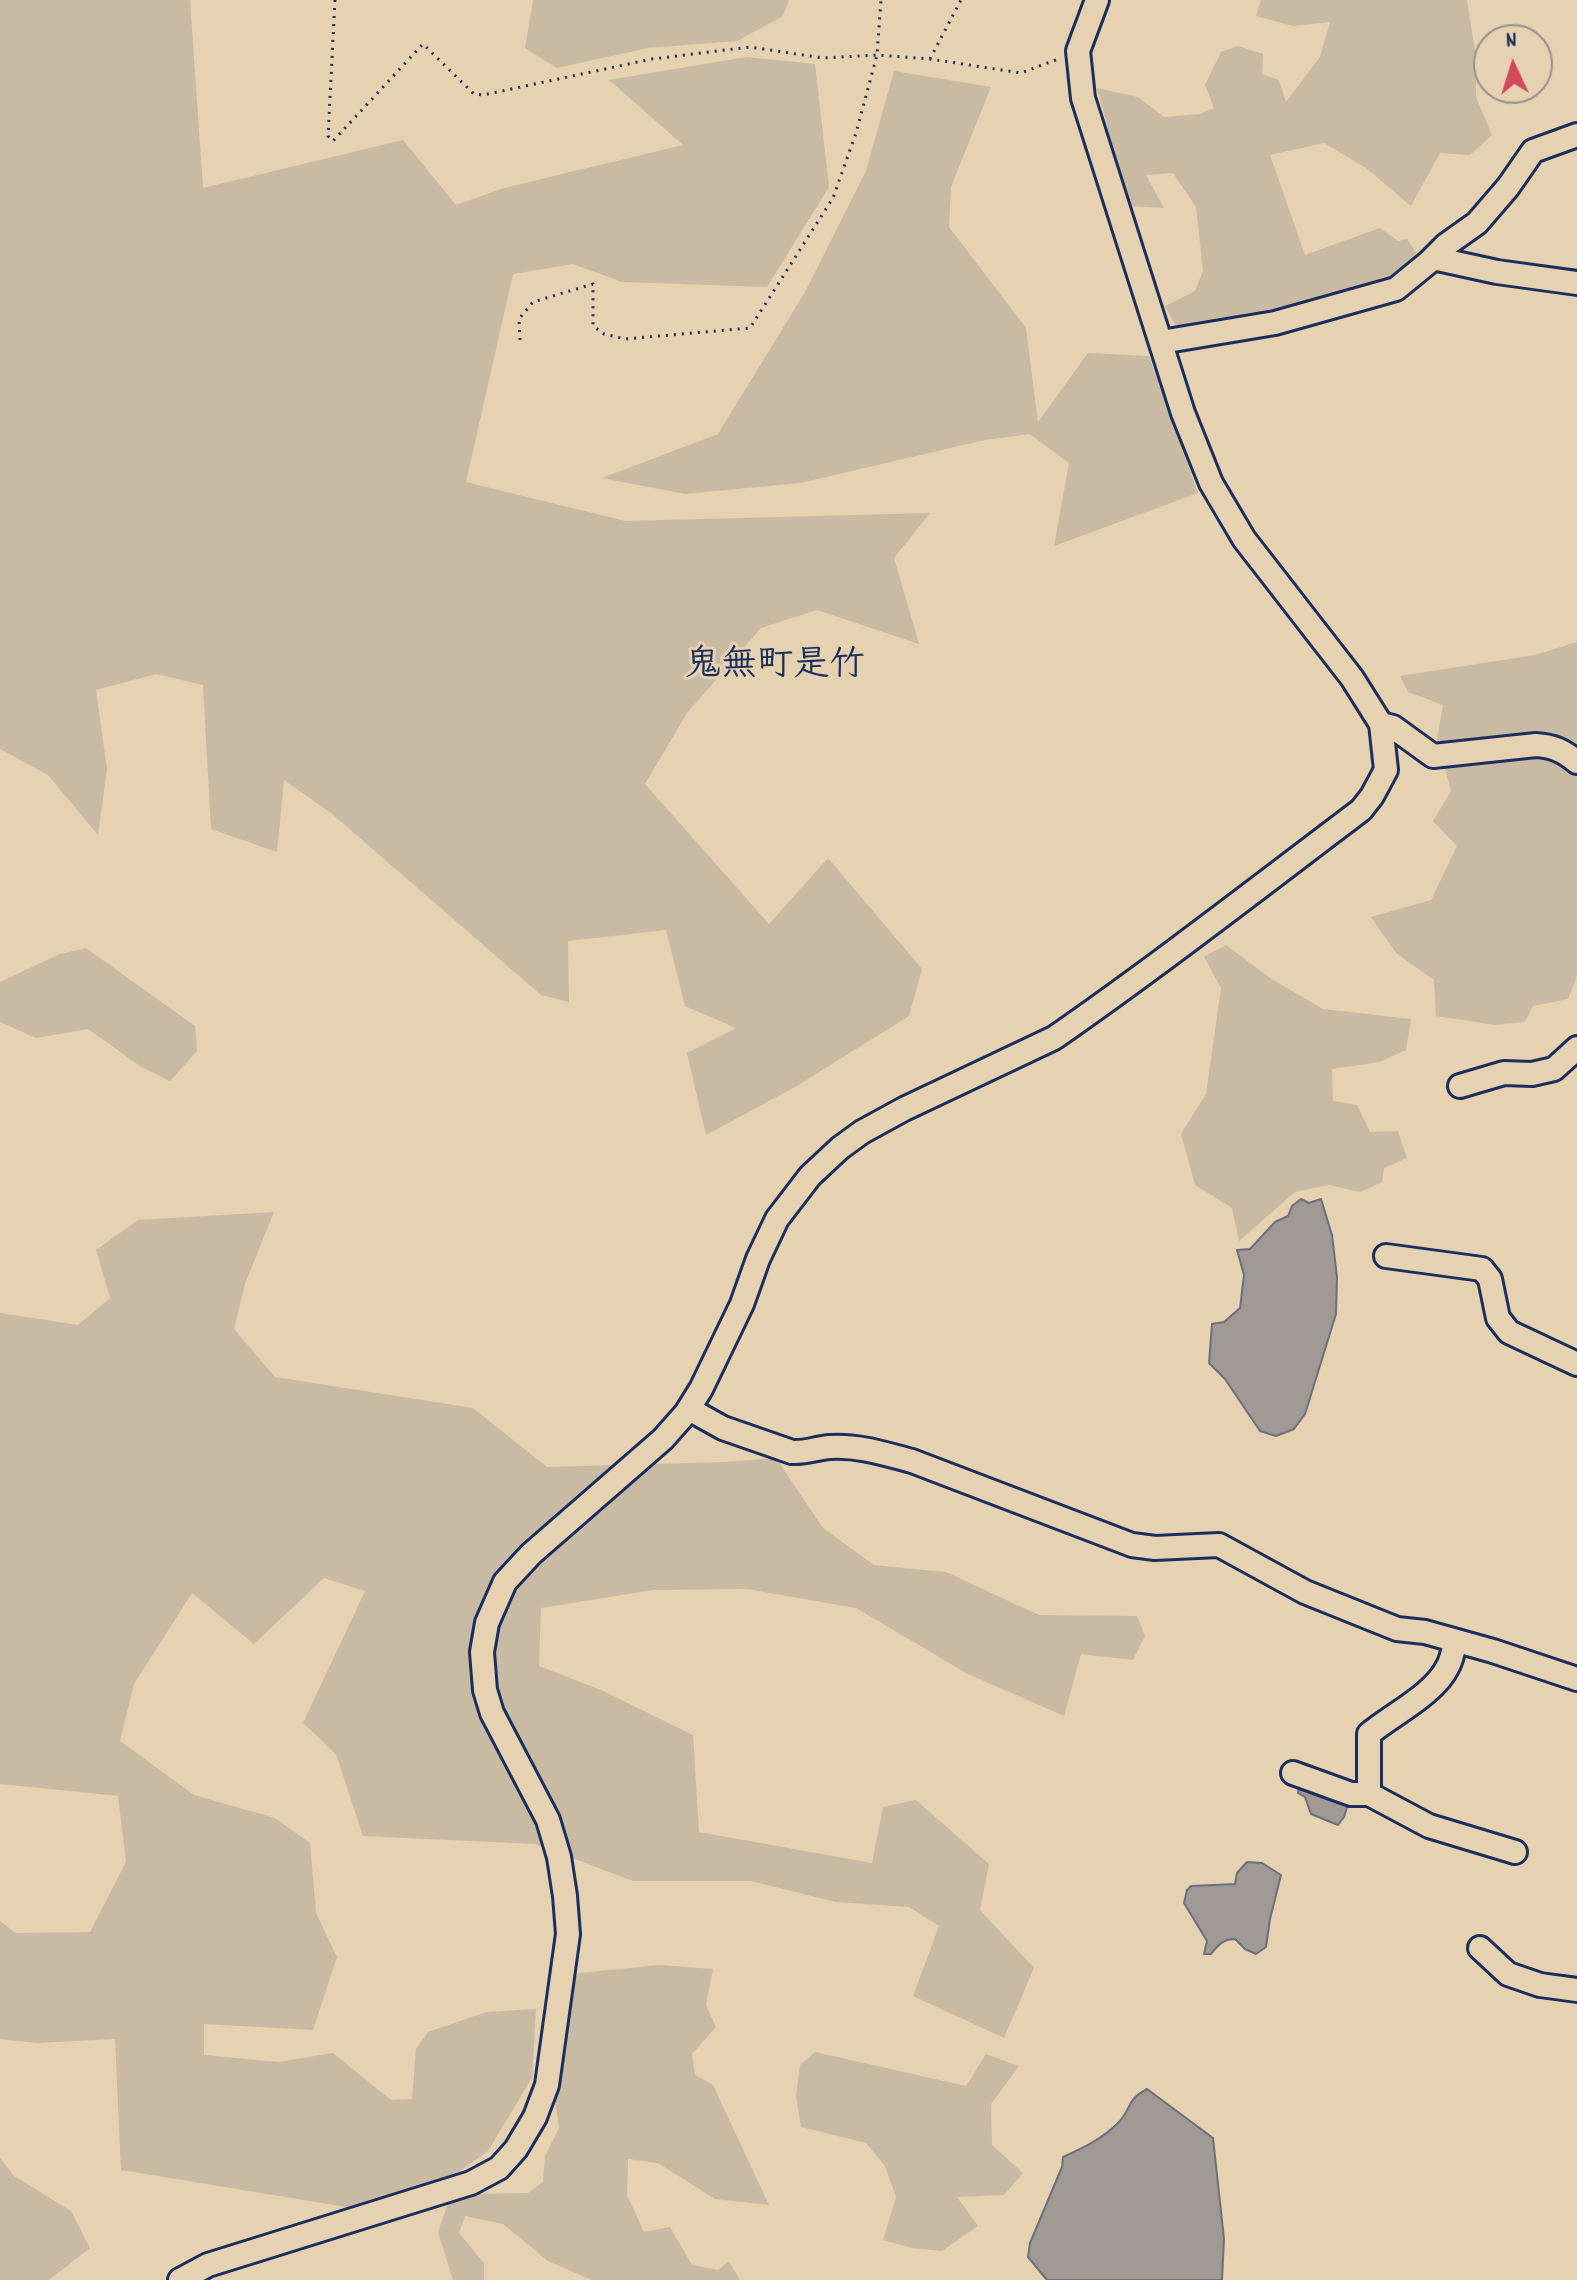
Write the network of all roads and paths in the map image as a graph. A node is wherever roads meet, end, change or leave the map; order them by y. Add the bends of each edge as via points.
1 (335, 0) edge
2 (881, 0) edge
3 (961, 0) edge
4 (1097, 0) edge
5 (1078, 51) junction
6 (877, 55) junction
7 (930, 59) junction
8 (1577, 135) edge
9 (1433, 258) junction
10 (1577, 283) edge
11 (520, 340) dead end
12 (1161, 342) junction
13 (1381, 724) junction
14 (1577, 762) edge
15 (1577, 1048) edge
16 (1460, 1086) dead end
17 (1386, 1256) dead end
18 (1577, 1364) edge
19 (689, 1409) junction
20 (1456, 1641) junction
21 (1577, 1679) edge
22 (1293, 1773) dead end
23 (1369, 1794) junction
24 (1515, 1852) dead end
25 (1480, 1948) dead end
26 (1577, 1990) edge
27 (180, 2280) edge

1 - 6 path via 328,136 333,141 423,44 474,94 483,95 652,59 750,47 823,58
2 - 6 path
3 - 7 path
4 - 5 street
5 - 7 path via 1021,73
5 - 12 street via 1092,131
6 - 7 path
6 - 11 path via 833,198 750,328 625,339 604,334 593,326 593,284 533,302 519,319
8 - 9 street via 1533,151 1477,223
9 - 10 street
9 - 12 street via 1396,289 1275,323
12 - 13 street via 1211,483 1244,539 1352,678
13 - 14 street via 1433,756 1536,745 1553,746
13 - 19 street via 1386,770 1361,810 1054,1038 862,1132 810,1176 777,1219
15 - 16 street via 1554,1069 1504,1073
17 - 18 street via 1482,1269 1490,1279 1498,1318 1509,1332
19 - 20 street via 723,1428 792,1452 851,1447 912,1461 1132,1545 1219,1545 1318,1597 1397,1629
19 - 27 street via 663,1439 531,1554 505,1582 487,1623 482,1652 485,1690 548,1820 565,1896 568,1934 547,2085 535,2117 499,2168 471,2183 208,2265
20 - 21 street
20 - 23 street via 1448,1668 1430,1690 1369,1734
22 - 23 street via 1351,1794
23 - 24 street via 1429,1826
25 - 26 street via 1508,1974

